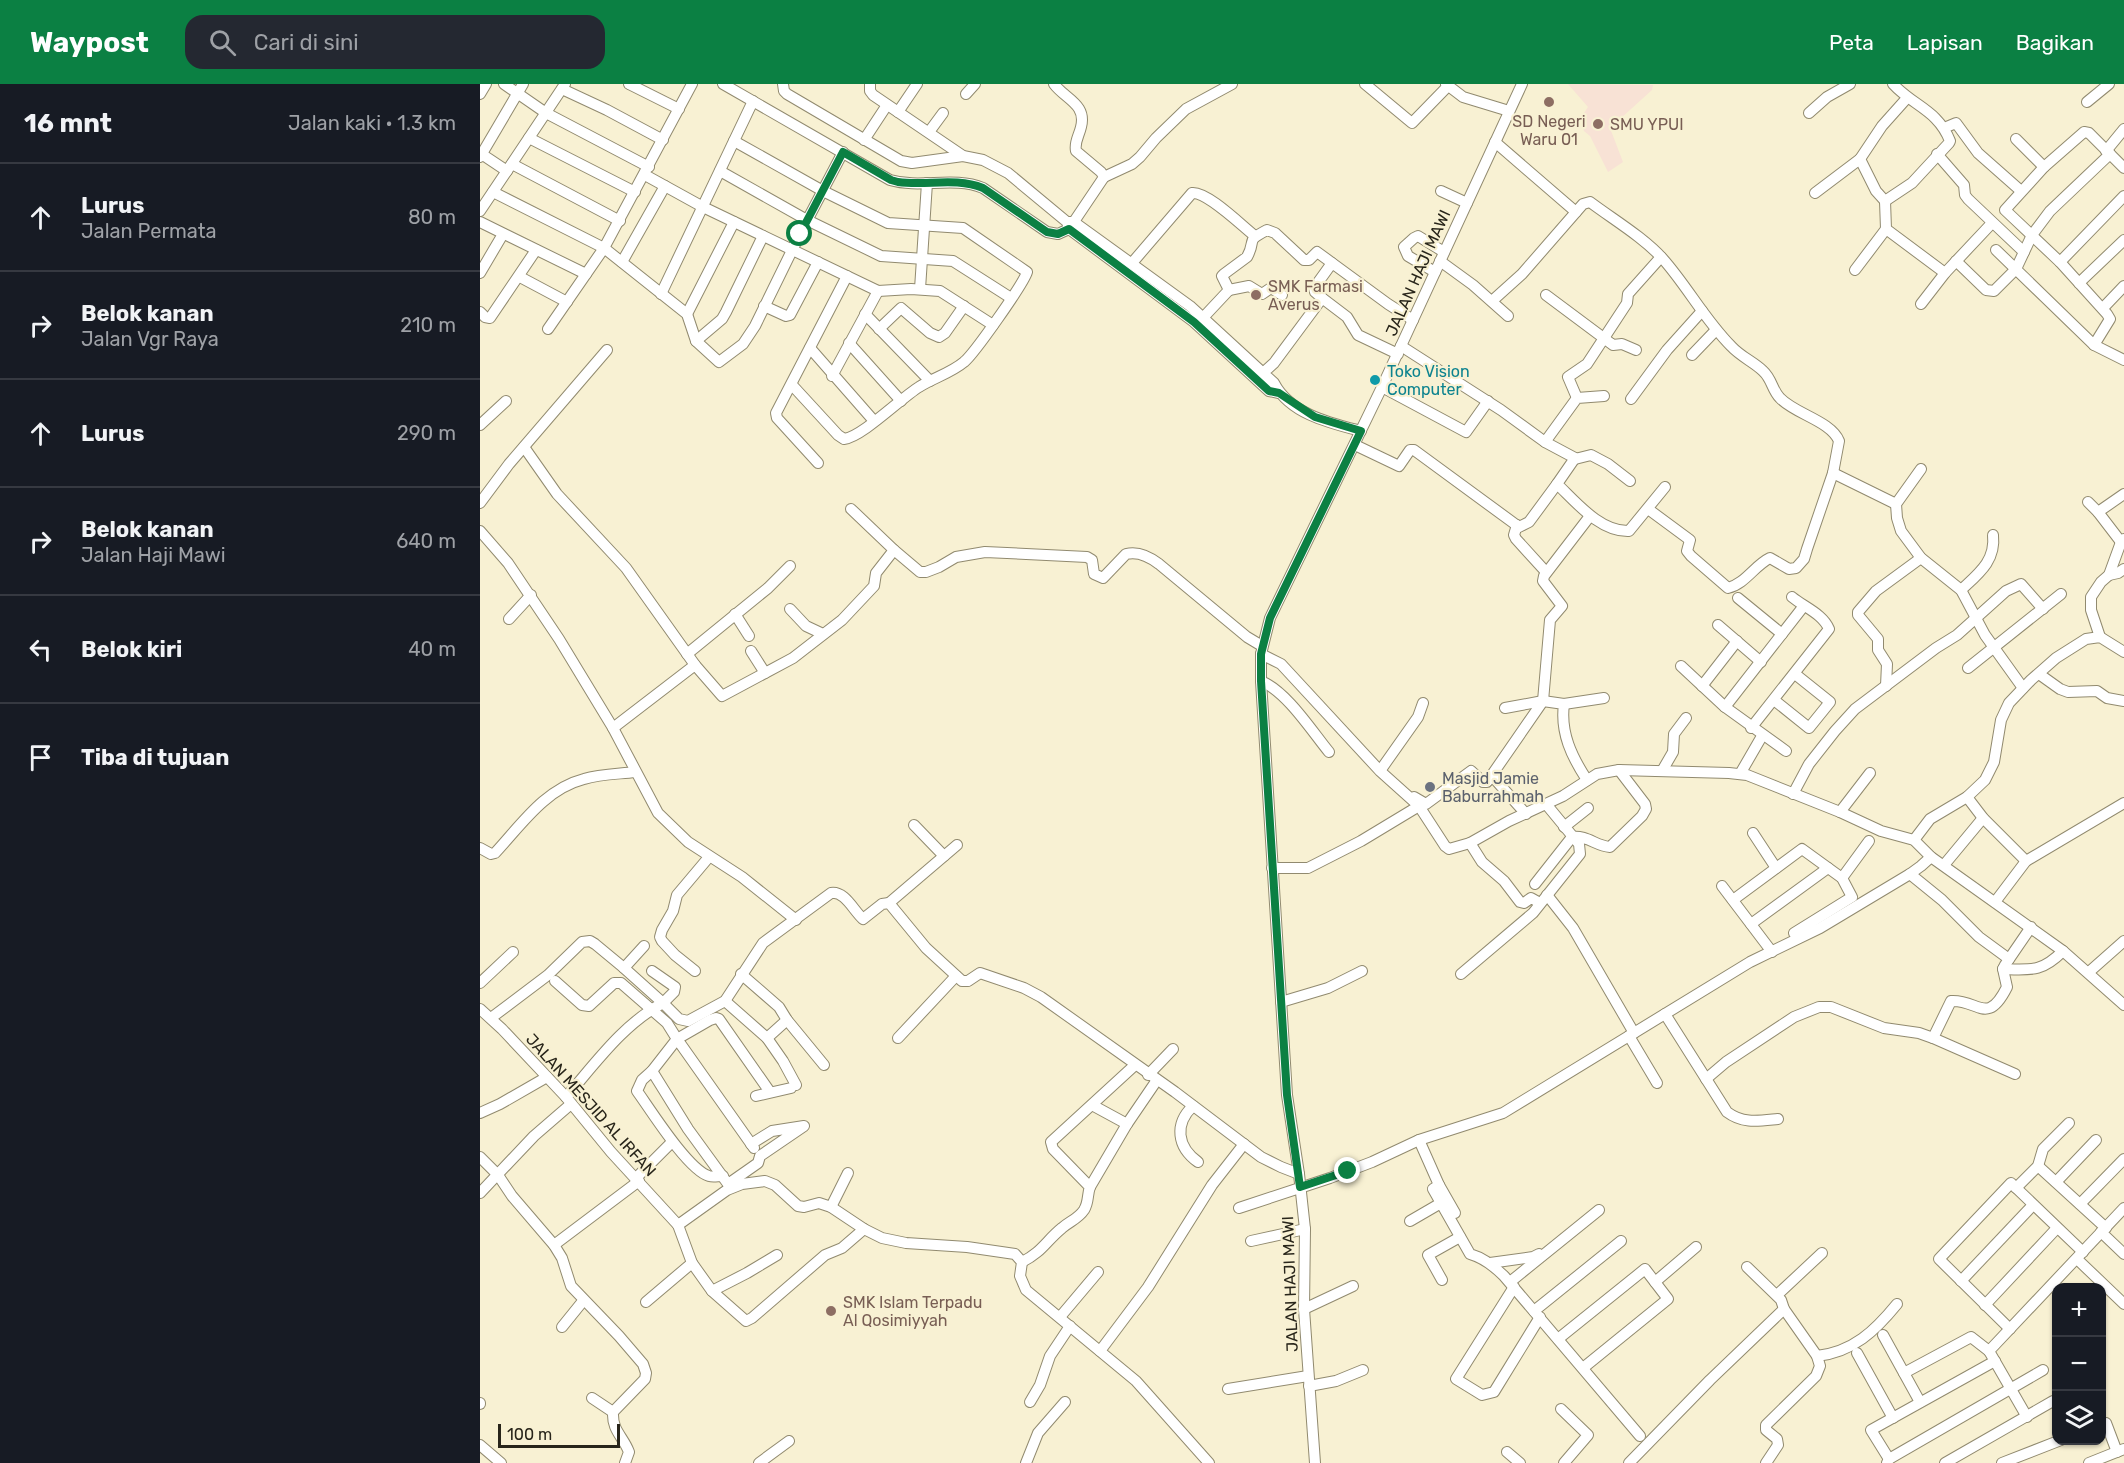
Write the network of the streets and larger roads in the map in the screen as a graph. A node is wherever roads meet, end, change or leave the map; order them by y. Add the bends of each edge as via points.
1 (486, 84) edge
2 (504, 84) edge
3 (629, 84) edge
4 (692, 84) edge
5 (723, 84) edge
6 (783, 84) edge
7 (870, 84) edge
8 (917, 84) edge
9 (975, 84) edge
10 (1054, 84) edge
11 (1232, 84) edge
12 (1365, 84) edge
13 (1522, 84) edge
14 (1850, 84) edge
15 (1893, 84) edge
16 (2090, 84) edge
17 (2109, 84) edge
18 (1447, 85) edge
19 (564, 86) edge
20 (520, 88) edge
21 (1834, 88) edge
22 (2097, 93) junction
23 (480, 94) edge
24 (966, 94) dead end
25 (1907, 98) junction
26 (753, 101) junction
27 (2087, 102) dead end
28 (887, 105) junction
29 (679, 109) junction
30 (1509, 111) junction
31 (898, 112) junction
32 (943, 112) dead end
33 (546, 113) junction
34 (1809, 113) dead end
35 (1944, 128) junction
36 (2124, 129) edge
37 (929, 132) junction
38 (529, 138) junction
39 (2016, 139) dead end
40 (663, 140) junction
41 (864, 140) junction
42 (734, 141) junction
43 (1495, 142) junction
44 (843, 152) junction
45 (2108, 152) junction
46 (1938, 154) junction
47 (481, 155) edge
48 (963, 156) junction
49 (1860, 159) junction
50 (2044, 167) junction
51 (509, 168) junction
52 (2124, 168) edge
53 (647, 171) junction
54 (720, 171) junction
55 (1104, 177) junction
56 (927, 183) junction
57 (665, 186) junction
58 (823, 191) junction
59 (1441, 191) dead end
60 (2020, 191) junction
61 (493, 192) junction
62 (635, 192) junction
63 (1815, 193) dead end
64 (2124, 196) edge
65 (1885, 201) junction
66 (1467, 203) junction
67 (703, 207) junction
68 (480, 211) edge
69 (1576, 212) junction
70 (807, 220) junction
71 (620, 221) junction
72 (480, 222) edge
73 (734, 222) junction
74 (1992, 223) junction
75 (924, 224) junction
76 (1070, 225) junction
77 (1886, 229) junction
78 (503, 234) junction
79 (2032, 235) junction
80 (763, 236) junction
81 (1255, 236) junction
82 (2124, 240) edge
83 (604, 248) junction
84 (536, 250) junction
85 (792, 250) junction
86 (1996, 250) dead end
87 (2024, 252) junction
88 (1442, 256) junction
89 (922, 257) junction
90 (1661, 257) junction
91 (1956, 261) junction
92 (622, 262) junction
93 (818, 262) junction
94 (2060, 262) junction
95 (1332, 263) junction
96 (1132, 264) junction
97 (2016, 269) junction
98 (1855, 270) dead end
99 (1435, 272) junction
100 (480, 273) edge
101 (1945, 273) junction
102 (586, 274) junction
103 (847, 276) junction
104 (520, 277) junction
105 (2079, 283) junction
106 (2124, 286) edge
107 (920, 289) junction
108 (1229, 290) junction
109 (878, 291) junction
110 (661, 294) junction
111 (1282, 295) dead end
112 (1546, 295) dead end
113 (1011, 298) junction
114 (1322, 298) junction
115 (1492, 301) junction
116 (567, 302) junction
117 (1921, 304) dead end
118 (764, 306) junction
119 (964, 306) junction
120 (2103, 308) junction
121 (1702, 311) junction
122 (687, 314) junction
123 (865, 314) junction
124 (484, 316) edge
125 (1508, 316) dead end
126 (1413, 320) junction
127 (1200, 321) junction
128 (993, 325) junction
129 (548, 329) dead end
130 (879, 329) junction
131 (1716, 330) junction
132 (1604, 339) junction
133 (696, 341) junction
134 (849, 343) junction
135 (2094, 345) junction
136 (810, 348) junction
137 (607, 350) dead end
138 (1400, 350) junction
139 (1636, 350) dead end
140 (1692, 355) dead end
141 (2124, 360) edge
142 (1263, 373) junction
143 (832, 376) junction
144 (930, 381) junction
145 (792, 385) junction
146 (1382, 387) junction
147 (1279, 393) junction
148 (1604, 396) dead end
149 (1577, 398) junction
150 (1631, 399) dead end
151 (901, 401) junction
152 (1488, 401) junction
153 (506, 402) dead end
154 (874, 421) junction
155 (480, 425) edge
156 (1361, 431) junction
157 (1545, 442) junction
158 (1355, 445) junction
159 (524, 447) junction
160 (1575, 459) junction
161 (818, 463) dead end
162 (1921, 469) dead end
163 (1833, 472) junction
164 (1630, 481) dead end
165 (1557, 484) junction
166 (1665, 487) dead end
167 (2124, 494) edge
168 (2088, 502) dead end
169 (480, 503) edge
170 (1896, 504) junction
171 (851, 509) dead end
172 (1648, 509) junction
173 (2098, 512) junction
174 (1590, 516) junction
175 (1517, 525) junction
176 (480, 531) edge
177 (1993, 535) dead end
178 (2123, 540) edge
179 (894, 550) junction
180 (1922, 558) junction
181 (790, 566) dead end
182 (2124, 569) edge
183 (1546, 572) junction
184 (2109, 575) junction
185 (1961, 590) junction
186 (2061, 594) dead end
187 (531, 595) junction
188 (1792, 597) dead end
189 (1738, 598) dead end
190 (1803, 607) junction
191 (790, 609) dead end
192 (2043, 609) junction
193 (735, 614) junction
194 (1975, 618) junction
195 (509, 619) dead end
196 (1718, 625) dead end
197 (823, 634) junction
198 (1782, 634) junction
199 (749, 636) dead end
200 (2100, 637) junction
201 (1737, 641) junction
202 (1994, 648) junction
203 (1262, 650) junction
204 (751, 651) dead end
205 (2124, 652) edge
206 (687, 654) junction
207 (1761, 662) junction
208 (695, 665) junction
209 (1681, 666) dead end
210 (1968, 668) dead end
211 (765, 673) junction
212 (1795, 674) junction
213 (2039, 674) junction
214 (1261, 681) junction
215 (1702, 686) junction
216 (1886, 686) junction
217 (2023, 688) junction
218 (1604, 698) dead end
219 (1774, 700) junction
220 (1543, 701) junction
221 (2124, 701) edge
222 (1423, 703) dead end
223 (1564, 704) junction
224 (1725, 707) junction
225 (1505, 708) dead end
226 (1686, 718) dead end
227 (613, 728) junction
228 (1751, 728) junction
229 (1762, 736) junction
230 (1786, 751) dead end
231 (1329, 752) dead end
232 (1381, 770) junction
233 (1619, 770) junction
234 (1662, 771) junction
235 (635, 772) junction
236 (1870, 773) dead end
237 (1740, 774) junction
238 (1491, 776) junction
239 (1587, 780) junction
240 (1793, 794) junction
241 (1967, 797) junction
242 (2124, 803) edge
243 (1546, 804) junction
244 (1419, 806) junction
245 (1588, 808) dead end
246 (1840, 812) junction
247 (1526, 814) junction
248 (1983, 818) junction
249 (914, 825) dead end
250 (1564, 826) junction
251 (1753, 833) dead end
252 (1572, 837) junction
253 (1869, 840) dead end
254 (1914, 840) junction
255 (1470, 843) junction
256 (957, 845) dead end
257 (480, 848) edge
258 (944, 856) junction
259 (1930, 856) junction
260 (709, 857) junction
261 (2026, 861) junction
262 (1944, 865) junction
263 (1272, 868) junction
264 (1776, 868) junction
265 (1828, 868) junction
266 (1910, 874) junction
267 (1842, 878) junction
268 (1535, 884) dead end
269 (1722, 886) dead end
270 (1544, 899) junction
271 (1733, 900) junction
272 (1995, 902) junction
273 (889, 903) junction
274 (796, 920) junction
275 (1751, 924) junction
276 (2031, 927) junction
277 (2124, 941) edge
278 (644, 946) dead end
279 (1770, 949) junction
280 (2063, 951) junction
281 (513, 952) dead end
282 (2006, 964) junction
283 (624, 968) junction
284 (1362, 970) dead end
285 (652, 971) dead end
286 (695, 971) dead end
287 (2090, 972) junction
288 (741, 974) junction
289 (1461, 974) dead end
290 (956, 976) junction
291 (555, 981) dead end
292 (480, 983) edge
293 (724, 1001) junction
294 (1281, 1002) junction
295 (663, 1003) junction
296 (2124, 1005) edge
297 (480, 1009) edge
298 (652, 1009) junction
299 (1665, 1014) junction
300 (491, 1018) junction
301 (787, 1020) junction
302 (1631, 1035) junction
303 (677, 1038) junction
304 (767, 1038) junction
305 (898, 1038) dead end
306 (1933, 1038) junction
307 (1173, 1049) dead end
308 (824, 1065) dead end
309 (1135, 1065) junction
310 (652, 1071) junction
311 (2015, 1074) dead end
312 (547, 1077) junction
313 (1152, 1077) junction
314 (1706, 1080) junction
315 (1657, 1083) dead end
316 (770, 1092) junction
317 (756, 1096) dead end
318 (568, 1100) junction
319 (1092, 1105) junction
320 (1193, 1106) junction
321 (480, 1113) edge
322 (1778, 1119) dead end
323 (2068, 1123) dead end
324 (1127, 1124) junction
325 (1419, 1140) junction
326 (2096, 1140) dead end
327 (672, 1142) junction
328 (751, 1144) junction
329 (1244, 1144) junction
330 (480, 1156) edge
331 (760, 1156) junction
332 (2124, 1159) edge
333 (1198, 1162) dead end
334 (2038, 1166) junction
335 (848, 1173) dead end
336 (1299, 1174) junction
337 (498, 1175) junction
338 (723, 1176) junction
339 (638, 1179) junction
340 (2056, 1182) junction
341 (1439, 1185) junction
342 (1090, 1187) junction
343 (1300, 1187) junction
344 (2016, 1188) junction
345 (480, 1193) edge
346 (1441, 1203) junction
347 (2080, 1204) junction
348 (2033, 1205) junction
349 (831, 1207) junction
350 (1239, 1208) dead end
351 (2124, 1208) edge
352 (1599, 1210) dead end
353 (1410, 1221) dead end
354 (678, 1225) junction
355 (2057, 1228) junction
356 (864, 1229) junction
357 (1305, 1229) junction
358 (2104, 1230) junction
359 (1460, 1237) junction
360 (1621, 1240) dead end
361 (1251, 1241) dead end
362 (1471, 1242) dead end
363 (554, 1245) junction
364 (1696, 1247) dead end
365 (1551, 1249) junction
366 (1822, 1253) dead end
367 (2124, 1254) edge
368 (777, 1255) dead end
369 (2080, 1256) junction
370 (1022, 1262) junction
371 (692, 1263) junction
372 (1490, 1263) junction
373 (1747, 1266) dead end
374 (1098, 1272) dead end
375 (1442, 1280) dead end
376 (1961, 1281) junction
377 (1655, 1282) junction
378 (1512, 1285) junction
379 (1353, 1286) dead end
380 (712, 1291) junction
381 (1777, 1295) junction
382 (583, 1301) junction
383 (646, 1302) dead end
384 (1897, 1304) dead end
385 (2124, 1304) edge
386 (1985, 1305) junction
387 (1304, 1309) junction
388 (1784, 1309) junction
389 (1537, 1314) junction
390 (1060, 1317) junction
391 (562, 1326) dead end
392 (1070, 1326) junction
393 (2010, 1329) junction
394 (1883, 1335) dead end
395 (1558, 1339) junction
396 (1100, 1351) junction
397 (1857, 1353) dead end
398 (1817, 1356) junction
399 (1992, 1356) junction
400 (1583, 1368) junction
401 (1363, 1370) dead end
402 (2043, 1370) dead end
403 (1904, 1373) junction
404 (1308, 1381) junction
405 (1228, 1389) dead end
406 (2011, 1389) junction
407 (592, 1398) dead end
408 (1030, 1402) dead end
409 (1065, 1402) dead end
410 (1920, 1402) junction
411 (2052, 1402) edge
412 (1561, 1409) dead end
413 (613, 1412) junction
414 (2027, 1417) junction
415 (1893, 1418) junction
416 (2106, 1423) edge
417 (1640, 1436) dead end
418 (789, 1441) dead end
419 (2052, 1444) edge
420 (480, 1445) edge
421 (1507, 1452) dead end
422 (2115, 1455) edge
423 (1888, 1461) edge
424 (501, 1463) edge
425 (625, 1463) edge
426 (759, 1463) edge
427 (1026, 1463) edge
428 (1209, 1463) edge
429 (1315, 1463) edge
430 (1520, 1463) edge
431 (1565, 1463) edge
432 (1629, 1463) edge
433 (1766, 1463) edge
434 (1945, 1463) edge
435 (2002, 1463) edge
436 (2089, 1463) edge

1 - 23 street
2 - 20 street
3 - 29 street
4 - 29 street
5 - 26 street
6 - 41 street via 787,94
7 - 28 street via 870,91
8 - 31 street
9 - 24 street
10 - 55 street via 1081,112 1076,151
11 - 55 street via 1186,109 1132,164
12 - 18 street via 1412,123
13 - 30 street, JALAN HAJI MAWI
14 - 21 street
15 - 25 street
16 - 22 street
17 - 22 street
18 - 30 street via 1463,97
19 - 33 street
19 - 40 street
20 - 33 street
20 - 47 street
21 - 34 street
22 - 27 street
25 - 35 street via 1932,113
25 - 49 street
26 - 42 street
26 - 44 street
28 - 31 street
28 - 41 street
29 - 40 street
30 - 43 street, JALAN HAJI MAWI
31 - 37 street
32 - 37 street
33 - 38 street
33 - 53 street
35 - 46 street via 1950,141
35 - 60 street via 1956,123 1978,153
36 - 45 street
37 - 48 street
38 - 51 street
38 - 62 street
39 - 50 street
40 - 53 street
41 - 48 street via 907,162
42 - 54 street
42 - 58 street
43 - 66 street, JALAN HAJI MAWI
43 - 69 street
44 - 56 street via 891,180
44 - 58 street
45 - 50 street via 2084,132
45 - 52 street
45 - 79 street
46 - 65 street via 1912,183
46 - 74 street via 1964,185 1965,195
47 - 51 street
48 - 76 street via 983,160 1008,173
49 - 63 street
49 - 65 street
50 - 60 street
51 - 61 street
51 - 71 street
53 - 57 street
53 - 62 street
54 - 67 street
54 - 70 street
55 - 76 street
56 - 75 street
56 - 76 street via 970,183 983,188 1047,232 1058,234
57 - 67 street
57 - 92 street
58 - 70 street
58 - 75 street via 888,223
59 - 66 street
60 - 79 street via 2005,210
61 - 68 street
61 - 83 street
62 - 71 street
64 - 94 street
65 - 77 street
66 - 88 street, JALAN HAJI MAWI
67 - 73 street
67 - 110 street
69 - 90 street via 1590,202
69 - 115 street via 1528,268
70 - 85 street
70 - 89 street via 881,256
71 - 83 street
72 - 78 street
73 - 80 street
73 - 122 street
74 - 87 street
74 - 91 street
75 - 89 street
75 - 113 street via 963,228 1025,269 1027,275
76 - 96 street
76 - 127 street
77 - 98 street
77 - 101 street
78 - 84 street
78 - 100 street
79 - 87 street
79 - 94 street
80 - 85 street
80 - 133 street via 722,319
81 - 95 street via 1273,231 1304,260 1317,252
81 - 96 street via 1208,198 1192,192
81 - 108 street via 1247,257 1222,275
82 - 105 street
83 - 92 street
83 - 102 street
84 - 102 street
84 - 104 street
85 - 93 street
85 - 118 street
86 - 97 street
87 - 97 street
88 - 99 street, JALAN HAJI MAWI
88 - 99 street via 1418,237 1404,247 1408,256
88 - 115 street
89 - 107 street
89 - 113 street via 953,261
90 - 121 street
90 - 132 street via 1628,294
91 - 97 street via 1990,292
91 - 101 street
92 - 110 street
93 - 103 street
93 - 118 street via 790,315
94 - 105 street
95 - 114 street via 1314,288
95 - 126 street
96 - 127 street via 1173,293
97 - 135 street
99 - 126 street, JALAN HAJI MAWI
101 - 117 street
102 - 116 street
103 - 109 street
103 - 136 street
104 - 116 street
104 - 124 street
105 - 120 street
106 - 120 street
107 - 109 street
107 - 119 street via 942,292
108 - 111 street via 1249,286 1262,294 1271,288
108 - 127 street
109 - 123 street
110 - 122 street
112 - 132 street
113 - 128 street
114 - 138 street via 1347,317 1358,336
114 - 142 street
115 - 125 street
116 - 129 street
118 - 133 street via 743,344 721,361 716,361
119 - 128 street
119 - 130 street via 939,337 901,308
120 - 135 street via 2110,319
121 - 131 street
121 - 150 street
122 - 133 street
123 - 130 street
123 - 134 street
126 - 138 street, JALAN HAJI MAWI
127 - 142 street
127 - 147 street via 1260,384
128 - 144 street via 965,361
130 - 144 street
131 - 140 street
131 - 163 street via 1744,359 1762,370 1780,398 1838,437
132 - 139 street
132 - 149 street via 1587,364 1568,377
134 - 143 street
134 - 151 street
135 - 141 street
136 - 143 street
136 - 145 street
137 - 159 street
138 - 146 street, JALAN HAJI MAWI
138 - 152 street
142 - 147 street
143 - 154 street
144 - 151 street
145 - 154 street via 842,439 850,438
145 - 161 street via 776,415
146 - 152 street via 1466,432
146 - 156 street, JALAN HAJI MAWI
147 - 156 street via 1315,417
148 - 149 street
149 - 157 street
151 - 154 street
152 - 157 street
153 - 155 street
156 - 158 street, JALAN HAJI MAWI
157 - 160 street
158 - 175 street via 1399,466 1412,450 1446,467
158 - 203 street, JALAN HAJI MAWI via 1270,618
159 - 169 street
159 - 206 street via 557,494 626,568
160 - 164 street via 1591,455
160 - 165 street
162 - 170 street
163 - 170 street
163 - 172 street via 1801,564 1789,569 1766,559 1733,587 1724,586 1690,556 1690,540
165 - 174 street
165 - 175 street via 1529,522
166 - 172 street
167 - 173 street
168 - 173 street
170 - 180 street via 1901,531
171 - 179 street
172 - 174 street via 1627,531
173 - 178 street
174 - 183 street
175 - 183 street via 1516,539
176 - 187 street via 499,550
177 - 185 street via 1992,555
178 - 184 street
179 - 197 street via 876,573 874,586
179 - 203 street via 920,572 956,557 985,552 1087,557 1092,560 1094,574 1103,578 1126,554 1140,554 1152,558
180 - 185 street
180 - 216 street via 1876,591 1859,611 1858,615 1878,639 1878,650 1887,664
181 - 193 street
182 - 184 street
183 - 220 street via 1543,581 1562,606 1550,622
184 - 200 street via 2091,597
185 - 194 street
186 - 192 street
187 - 195 street
187 - 227 street
188 - 190 street
189 - 198 street
190 - 198 street
190 - 212 street via 1819,616 1829,628
191 - 197 street via 806,626
192 - 194 street via 2025,588 2017,585
192 - 202 street
193 - 199 street
193 - 206 street
194 - 202 street
194 - 216 street via 1957,636
196 - 201 street
197 - 211 street via 804,651
198 - 207 street
200 - 205 street
200 - 213 street via 2079,642
201 - 207 street
201 - 215 street
202 - 210 street
202 - 217 street
203 - 214 street, JALAN HAJI MAWI
203 - 232 street via 1281,664
204 - 211 street
206 - 208 street
207 - 224 street
208 - 211 street via 722,696
208 - 227 street
209 - 215 street
212 - 219 street
212 - 219 street via 1830,702 1809,728
213 - 217 street
213 - 221 street via 2068,692 2097,691 2107,698
214 - 231 street via 1272,686
214 - 263 street, JALAN HAJI MAWI
215 - 224 street
216 - 240 street via 1855,709 1835,731 1809,764
217 - 241 street via 2009,703 2001,720 1994,762 1985,780
218 - 223 street
219 - 228 street
220 - 223 street
220 - 225 street
220 - 238 street
222 - 232 street via 1420,714
223 - 239 street via 1567,741
224 - 228 street
226 - 234 street via 1674,734 1673,752
227 - 235 street
228 - 229 street
229 - 230 street
229 - 237 street
232 - 238 street via 1424,804 1469,772 1485,783
232 - 244 street
233 - 234 street
233 - 239 street
233 - 252 street via 1645,804 1642,816 1610,847 1583,836
234 - 237 street
235 - 257 street via 570,783 540,804 495,853
235 - 260 street via 658,813
236 - 246 street
237 - 240 street
238 - 247 street
239 - 243 street
240 - 246 street
241 - 248 street
241 - 254 street via 1930,819
242 - 261 street
243 - 247 street
243 - 250 street
244 - 255 street via 1447,848
244 - 263 street via 1308,868
245 - 250 street
246 - 254 street via 1881,831
247 - 255 street
248 - 261 street
248 - 262 street
249 - 258 street
250 - 252 street
251 - 264 street
252 - 268 street
252 - 270 street via 1579,844 1580,854
253 - 267 street
254 - 259 street
255 - 270 street via 1482,862 1520,902
256 - 258 street
258 - 273 street
259 - 262 street
259 - 266 street
260 - 274 street via 742,877
260 - 286 street via 677,895 660,937
261 - 272 street
262 - 272 street
263 - 294 street, JALAN HAJI MAWI
264 - 265 street via 1802,849
264 - 271 street
265 - 267 street
265 - 275 street
266 - 279 street via 1820,928
266 - 282 street
267 - 279 street via 1852,897
269 - 271 street
270 - 289 street via 1521,924
270 - 302 street via 1573,928
271 - 275 street
272 - 276 street
273 - 274 street via 862,919 836,892
273 - 290 street via 926,948
274 - 288 street via 763,943
275 - 279 street
276 - 280 street
276 - 282 street
277 - 287 street
278 - 283 street
279 - 299 street
280 - 282 street via 2041,968 2032,970
280 - 287 street
281 - 292 street
282 - 306 street via 2007,987 1992,1006 1981,1009 1952,1000
283 - 295 street
283 - 300 street via 596,944 582,942 548,975
284 - 294 street via 1328,988
285 - 295 street via 675,987
287 - 296 street
288 - 293 street
288 - 301 street via 779,1006
290 - 305 street
290 - 309 street via 965,982 980,973 1024,988
291 - 298 street via 582,1005 589,1006 614,983 621,983
293 - 295 street via 688,1021 679,1019
293 - 304 street
294 - 336 street, JALAN HAJI MAWI via 1287,1095
295 - 298 street
297 - 300 street, JALAN MESJID AL IRFAN
298 - 303 street
298 - 318 street via 629,1028
299 - 302 street
299 - 314 street
300 - 312 street, JALAN MESJID AL IRFAN
301 - 304 street
301 - 308 street
302 - 315 street
302 - 325 street via 1503,1113
303 - 310 street
303 - 316 street via 719,1019
303 - 328 street
304 - 316 street via 794,1087
306 - 311 street
306 - 314 street via 1884,1028 1831,1007 1819,1007 1794,1017
307 - 313 street
309 - 313 street
309 - 319 street
310 - 327 street via 637,1090
310 - 338 street
312 - 318 street, JALAN MESJID AL IRFAN
312 - 321 street
313 - 320 street
313 - 324 street
314 - 322 street via 1727,1112 1736,1118 1746,1122
316 - 317 street
318 - 337 street
318 - 339 street, JALAN MESJID AL IRFAN
319 - 324 street
319 - 342 street via 1050,1143
320 - 329 street
320 - 333 street via 1183,1117 1181,1139 1188,1155
323 - 334 street via 2043,1149
324 - 342 street
325 - 341 street
325 - 343 street via 1372,1162
326 - 340 street
327 - 338 street via 706,1175
327 - 339 street
328 - 331 street
328 - 331 street via 772,1131 804,1126
329 - 336 street via 1261,1157
329 - 396 street
330 - 337 street
331 - 338 street via 758,1162 728,1184
332 - 347 street
334 - 340 street
334 - 344 street
335 - 349 street
336 - 343 street, JALAN HAJI MAWI
337 - 345 street
337 - 363 street
339 - 354 street, JALAN MESJID AL IRFAN
339 - 363 street
340 - 347 street
341 - 346 street via 1433,1189
341 - 362 street
342 - 370 street via 1087,1204 1078,1217 1036,1255
343 - 350 street
343 - 357 street, JALAN HAJI MAWI
344 - 348 street
344 - 376 street via 2010,1183 1939,1259
346 - 353 street
346 - 359 street
347 - 358 street
348 - 355 street
348 - 376 street
349 - 354 street via 819,1203 798,1206 776,1185 759,1181 727,1190
349 - 356 street
351 - 358 street
352 - 365 street
354 - 371 street, JALAN MESJID AL IRFAN
355 - 369 street
355 - 386 street
356 - 370 street via 906,1243 1010,1252
356 - 380 street, JALAN MESJID AL IRFAN via 842,1248 825,1255 750,1320 744,1320
357 - 361 street
357 - 387 street, JALAN HAJI MAWI
358 - 367 street
358 - 369 street
359 - 372 street via 1470,1254
359 - 375 street via 1428,1255
360 - 389 street
363 - 382 street via 570,1286
364 - 377 street
365 - 372 street via 1533,1257
365 - 378 street
366 - 381 street
368 - 380 street
369 - 385 street
369 - 393 street
370 - 390 street via 1020,1276 1026,1290
371 - 380 street, JALAN MESJID AL IRFAN
371 - 383 street
372 - 378 street
373 - 381 street
374 - 390 street
376 - 386 street
377 - 395 street via 1645,1269
377 - 400 street via 1668,1299
378 - 389 street
378 - 389 street via 1456,1379 1482,1395 1494,1392
379 - 387 street
381 - 388 street
382 - 391 street
382 - 413 street via 619,1336 646,1372 645,1379
384 - 398 street via 1860,1342
386 - 393 street
387 - 404 street, JALAN HAJI MAWI
388 - 398 street
388 - 432 street
389 - 395 street
390 - 392 street
392 - 396 street
392 - 408 street via 1050,1356
393 - 399 street
394 - 403 street
395 - 400 street
396 - 428 street via 1136,1381
397 - 415 street
398 - 433 street via 1819,1373 1766,1425 1778,1445
399 - 403 street via 1971,1337
399 - 406 street
399 - 410 street
400 - 417 street
401 - 404 street via 1336,1381
402 - 406 street
403 - 410 street
404 - 405 street
404 - 429 street, JALAN HAJI MAWI
406 - 414 street
406 - 423 street
407 - 413 street
409 - 427 street via 1038,1433
410 - 415 street
411 - 414 street
412 - 431 street via 1588,1435
413 - 425 street via 612,1424 629,1452
414 - 434 street
415 - 423 street via 1871,1430
416 - 422 street
418 - 426 street
419 - 435 street
420 - 424 street
421 - 430 street
422 - 436 street

